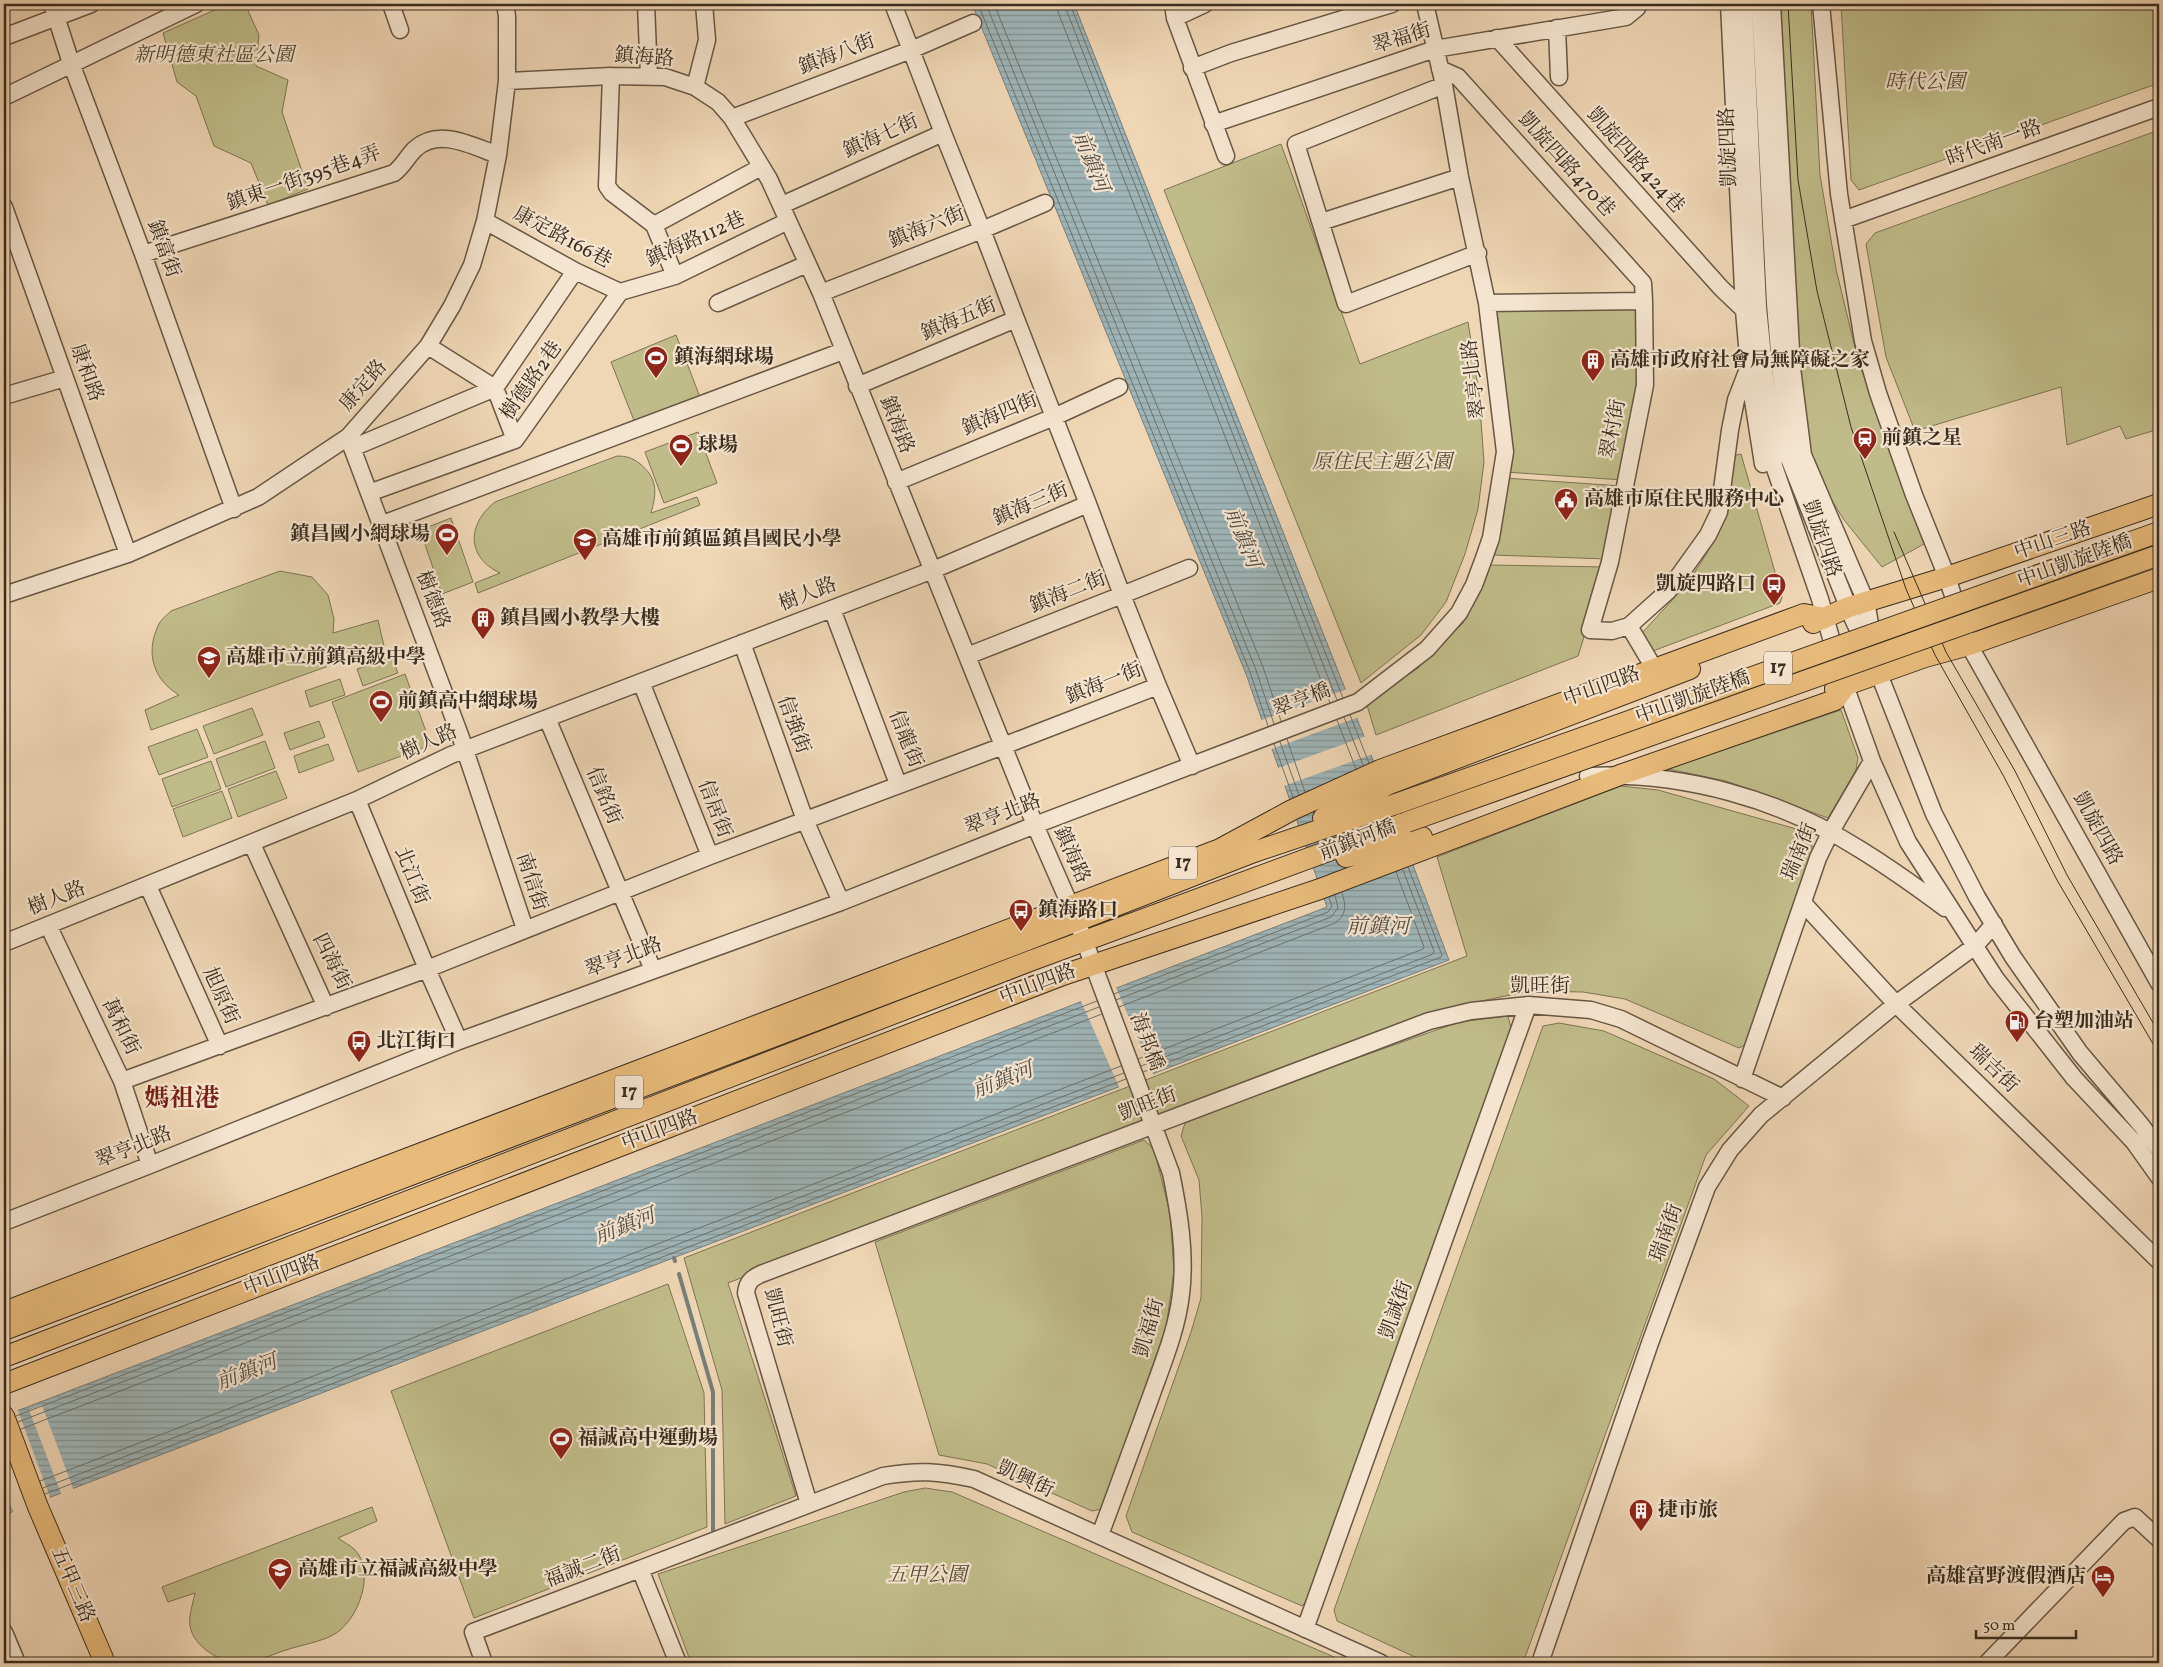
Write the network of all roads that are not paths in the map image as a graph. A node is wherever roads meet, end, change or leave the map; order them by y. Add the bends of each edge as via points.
1 (91, 4) edge
2 (196, 4) edge
3 (391, 4) edge
4 (505, 4) edge
5 (646, 4) edge
6 (704, 4) edge
7 (893, 4) edge
8 (1205, 4) edge
9 (1392, 4) edge
10 (1425, 4) edge
11 (1729, 4) edge
12 (1744, 4) edge
13 (1760, 4) edge
14 (1772, 4) edge
15 (1821, 4) edge
16 (1637, 6) edge
17 (54, 10) edge
18 (1174, 11) edge
19 (973, 24) dead end
20 (1557, 28) junction
21 (400, 30) dead end
22 (4, 36) edge
23 (1496, 38) junction
24 (1435, 49) junction
25 (911, 50) junction
26 (70, 63) junction
27 (1192, 68) junction
28 (1440, 69) junction
29 (611, 76) junction
30 (649, 76) junction
31 (1559, 78) dead end
32 (507, 80) junction
33 (1444, 86) junction
34 (695, 87) junction
35 (4, 97) edge
36 (2159, 107) edge
37 (732, 118) junction
38 (1213, 124) junction
39 (943, 132) junction
40 (498, 155) junction
41 (1226, 156) dead end
42 (761, 167) junction
43 (1460, 177) junction
44 (1045, 203) dead end
45 (782, 205) junction
46 (4, 207) edge
47 (1843, 220) junction
48 (485, 221) junction
49 (788, 222) junction
50 (1320, 222) junction
51 (654, 225) junction
52 (982, 230) junction
53 (1478, 253) junction
54 (143, 254) junction
55 (807, 264) junction
56 (575, 271) junction
57 (675, 276) junction
58 (620, 292) junction
59 (821, 293) junction
60 (1644, 301) junction
61 (718, 303) dead end
62 (1487, 303) junction
63 (1744, 310) junction
64 (1016, 320) junction
65 (428, 346) junction
66 (843, 351) junction
67 (1749, 367) junction
68 (64, 378) junction
69 (857, 386) junction
70 (1119, 387) dead end
71 (495, 388) junction
72 (4, 396) edge
73 (1054, 416) junction
74 (515, 440) junction
75 (350, 443) junction
76 (896, 482) junction
77 (369, 493) junction
78 (1088, 504) junction
79 (2159, 504) edge
80 (234, 509) junction
81 (380, 525) junction
82 (2159, 532) edge
83 (128, 554) junction
84 (2159, 555) edge
85 (1189, 568) dead end
86 (933, 570) junction
87 (1947, 578) junction
88 (2159, 578) edge
89 (4, 595) edge
90 (1122, 595) junction
91 (1858, 604) junction
92 (832, 608) junction
93 (1822, 609) junction
94 (1630, 626) junction
95 (742, 643) junction
96 (1969, 645) junction
97 (967, 656) junction
98 (1654, 668) junction
99 (1879, 674) junction
100 (641, 682) junction
101 (1846, 685) junction
102 (1158, 686) junction
103 (1358, 702) joint
104 (547, 718) junction
105 (1261, 740) joint
106 (1003, 746) junction
107 (465, 749) junction
108 (1872, 761) junction
109 (1192, 766) junction
110 (1620, 775) junction
111 (1588, 776) junction
112 (1383, 778) junction
113 (898, 784) junction
114 (357, 800) junction
115 (1396, 804) joint
116 (804, 820) junction
117 (1035, 825) junction
118 (1300, 833) junction
119 (1830, 833) junction
120 (1410, 839) junction
121 (252, 844) junction
122 (710, 856) junction
123 (1311, 862) joint
124 (148, 886) junction
125 (1320, 889) joint
126 (621, 891) junction
127 (841, 902) junction
128 (1803, 903) junction
129 (1952, 913) junction
130 (1074, 914) junction
131 (1994, 924) junction
132 (48, 925) junction
133 (525, 930) junction
134 (1084, 940) junction
135 (4, 944) edge
136 (1975, 946) junction
137 (427, 969) junction
138 (653, 970) junction
139 (1095, 970) junction
140 (2159, 983) edge
141 (1896, 1004) junction
142 (1528, 1005) junction
143 (326, 1007) junction
144 (459, 1041) junction
145 (220, 1046) junction
146 (1742, 1079) junction
147 (122, 1081) junction
148 (1783, 1098) junction
149 (1155, 1125) junction
150 (2159, 1149) edge
151 (150, 1165) junction
152 (2159, 1177) edge
153 (4, 1222) edge
154 (2159, 1261) edge
155 (4, 1312) edge
156 (4, 1330) edge
157 (4, 1357) edge
158 (4, 1384) edge
159 (4, 1416) edge
160 (809, 1504) junction
161 (1100, 1535) junction
162 (2159, 1539) edge
163 (640, 1569) junction
164 (1305, 1629) junction
165 (4, 1632) edge
166 (18, 1663) edge
167 (105, 1663) edge
168 (484, 1663) edge
169 (678, 1663) edge
170 (1381, 1663) edge
171 (1540, 1663) edge
172 (1987, 1663) edge

1 - 17 street
2 - 26 street
3 - 21 street
4 - 32 street, 康定路
5 - 30 street
6 - 34 street via 707,40
7 - 25 street
8 - 18 street
9 - 27 street
10 - 24 street, 翠亨北路
11 - 63 street, 凱旋四路
12 - 93 street, 凱旋四路 via 1758,307 1774,466
13 - 91 street, 凱旋四路 via 1775,304 1788,456
14 - 91 street, 凱旋四路 via 1792,368 1802,455
15 - 47 street, 凱旋四路
16 - 20 street, 翠福街 via 1626,17
17 - 22 street
17 - 26 street, 鎮富街
18 - 27 street
19 - 25 street, 鎮海八街
20 - 23 street, 翠福街
20 - 31 street
23 - 24 street, 翠福街
23 - 63 street, 凱旋四路424巷
24 - 28 street, 翠亨北路
24 - 38 street, 翠福街
25 - 37 street, 鎮海八街
25 - 39 street, 鎮海七街
26 - 35 street
26 - 54 street, 鎮富街
27 - 38 street
28 - 33 street, 翠亨北路
28 - 60 street, 凱旋四路470巷 via 1458,77 1644,283
29 - 30 street, 鎮海路
29 - 32 street, 鎮海路
29 - 51 street, 鎮海路112巷 via 607,186
30 - 34 street, 鎮海路 via 665,77
32 - 40 street, 康定路
33 - 43 street, 翠亨北路
33 - 50 street via 1296,144
34 - 37 street, 鎮海路 via 718,102
36 - 47 street, 時代南一路
37 - 42 street, 鎮海路
38 - 41 street
39 - 45 street, 鎮海七街
39 - 52 street, 鎮海六街
40 - 48 street, 康定路
40 - 54 street, 鎮東一街395巷4弄 via 455,140 426,142 394,173
42 - 45 street, 鎮海路
42 - 51 street, 鎮海路112巷
43 - 50 street
43 - 53 street, 翠亨北路
44 - 52 street
45 - 49 street, 鎮海路
46 - 68 street, 康和路
47 - 87 street, 凱旋四路 via 1863,341 1878,393
48 - 56 street, 康定路166巷
48 - 65 street, 康定路 via 472,265
49 - 55 street, 鎮海路
49 - 57 street, 鎮海路112巷
50 - 53 street via 1346,304
51 - 57 street
52 - 59 street, 鎮海六街
52 - 64 street, 鎮海五街
53 - 62 street, 翠亨北路
54 - 80 street, 鎮富街
55 - 59 street, 鎮海路
55 - 61 street
56 - 58 street, 康定路166巷
56 - 71 street
57 - 58 street, 鎮海路112巷
58 - 74 street, 樹德路2巷
59 - 66 street, 鎮海路
60 - 62 street
60 - 94 street, 翠村街 via 1644,385 1610,562 1590,630 1612,631
62 - 103 street, 翠亨北路 via 1505,452 1491,538 1474,585 1459,613 1428,649
63 - 67 street, 凱旋四路
64 - 69 street, 鎮海五街
64 - 73 street, 鎮海四街
65 - 71 street
65 - 75 street, 康定路
66 - 69 street, 鎮海路
66 - 81 street
67 - 93 street, 凱旋四路 via 1764,468 1805,588
67 - 94 street via 1734,407 1719,512 1708,535 1668,591
68 - 72 street
68 - 83 street, 康和路
69 - 76 street, 鎮海路
70 - 73 street
71 - 74 street
71 - 75 street
73 - 76 street, 鎮海四街
73 - 78 street, 鎮海三街
74 - 77 street, 樹德路2巷
75 - 77 street, 樹德路
75 - 80 street, 康定路
76 - 86 street, 鎮海路
77 - 81 street, 樹德路
78 - 86 street, 鎮海三街
78 - 90 street, 鎮海二街
79 - 87 main road, 中山三路 / 17
80 - 83 street, 康定路
81 - 107 street, 樹德路
82 - 115 main road, 中山凱旋陸橋 / 17, bridge
83 - 89 street, 康定路
84 - 120 main road, 中山凱旋陸橋 / 17, bridge
85 - 90 street
86 - 92 street, 樹人路
86 - 97 street, 鎮海路
87 - 91 main road, 中山四路 / 17
87 - 96 street, 凱旋四路
88 - 96 main road, 17
90 - 97 street, 鎮海二街
90 - 102 street, 鎮海一街
91 - 93 main road, 中山四路 / 17
91 - 99 street, 凱旋四路
92 - 95 street, 樹人路
92 - 113 street, 信龍街
93 - 98 main road, 中山四路 / 17
93 - 101 street, 凱旋四路
93 - 112 main road, 中山四路 / 17
94 - 98 street
95 - 100 street, 樹人路
95 - 116 street, 信強街
96 - 99 main road, 17
96 - 140 street, 凱旋四路
97 - 106 street, 鎮海路
98 - 112 main road, 中山四路 / 17
99 - 101 main road, 17
99 - 131 street, 凱旋四路 via 1934,814
100 - 104 street, 樹人路
100 - 122 street, 信居街
101 - 108 street, 凱旋四路
101 - 110 main road, 17 via 1835,700
101 - 111 main road, 17
102 - 106 street, 鎮海一街
102 - 109 street
103 - 105 street, 翠亨橋
104 - 107 street, 樹人路
104 - 126 street, 信銘街
105 - 109 street, 翠亨北路
106 - 113 street, 信龍街
106 - 117 street, 鎮海路
107 - 114 street, 樹人路
107 - 133 street, 南信街
108 - 119 street, 瑞南街
108 - 129 street, 凱旋四路 via 1908,842
109 - 117 street, 翠亨北路
110 - 111 street
110 - 119 street via 1666,779 1730,792 1787,812
110 - 120 main road, 17
111 - 120 main road, 17
112 - 118 main road, 前鎮河橋 / 17
112 - 130 main road, 17 via 1292,810 1220,849
113 - 116 street
114 - 121 street, 樹人路
114 - 137 street, 北江街
115 - 118 main road, 前鎮河橋 / 17
116 - 122 street, 信居街
116 - 127 street, 信強街
117 - 127 street, 翠亨北路
117 - 130 street, 鎮海路
118 - 130 main road, 17
119 - 128 street, 瑞南街
119 - 129 street via 1861,849
120 - 123 main road, 前鎮河橋 / 17
120 - 125 main road, 前鎮河橋 / 17
121 - 124 street, 樹人路
121 - 143 street, 四海街
122 - 126 street
123 - 134 main road, 中山四路 / 17
124 - 132 street, 樹人路
124 - 145 street, 旭原街
125 - 139 main road, 中山四路 / 17
126 - 133 street, 南信街
126 - 138 street, 信銘街
127 - 138 street, 翠亨北路
128 - 141 street, 瑞吉街
128 - 146 street, 瑞南街
129 - 136 street, 凱旋四路
130 - 134 street, 鎮海路
130 - 155 main road, 17
130 - 156 main road, 17
131 - 136 street, 瑞南街
131 - 150 street, 凱旋四路 via 2080,1053
132 - 135 street, 樹人路
132 - 147 street, 萬和街
133 - 137 street
134 - 139 street, 鎮海路
134 - 157 main road, 中山四路 / 17
136 - 141 street, 瑞南街
136 - 152 street, 凱旋四路 via 1996,979 2074,1078 2134,1142
137 - 143 street, 四海街
137 - 144 street, 北江街
138 - 144 street, 翠亨北路
139 - 149 street, 海邦橋
139 - 158 main road, 中山四路 / 17
141 - 148 street, 瑞南街
141 - 154 street, 瑞吉街
142 - 146 street, 凱旺街 via 1590,1010 1621,1019
142 - 149 street, 凱旺街 via 1471,1011 1429,1022
142 - 164 street, 凱誠街
143 - 145 street, 旭原街
144 - 151 street, 翠亨北路
145 - 147 street, 萬和街
146 - 148 street, 凱旺街
147 - 151 street
148 - 171 street, 瑞南街 via 1761,1115 1730,1150 1707,1187
149 - 160 street, 凱旺街 via 752,1279 746,1285
149 - 161 street, 凱福街 via 1171,1173 1178,1208 1182,1239 1181,1294 1166,1354
151 - 153 street, 翠亨北路
159 - 167 main road, 五甲三路 via 38,1507
160 - 161 street, 凱興街 via 882,1476 921,1471 946,1472 974,1479
160 - 163 street, 凱興街
161 - 164 street, 凱興街
162 - 172 street via 2135,1517 2124,1520
163 - 168 street, 福誠二街 via 474,1632
163 - 169 street, 福誠二街
164 - 170 street, 凱興街
165 - 166 street

